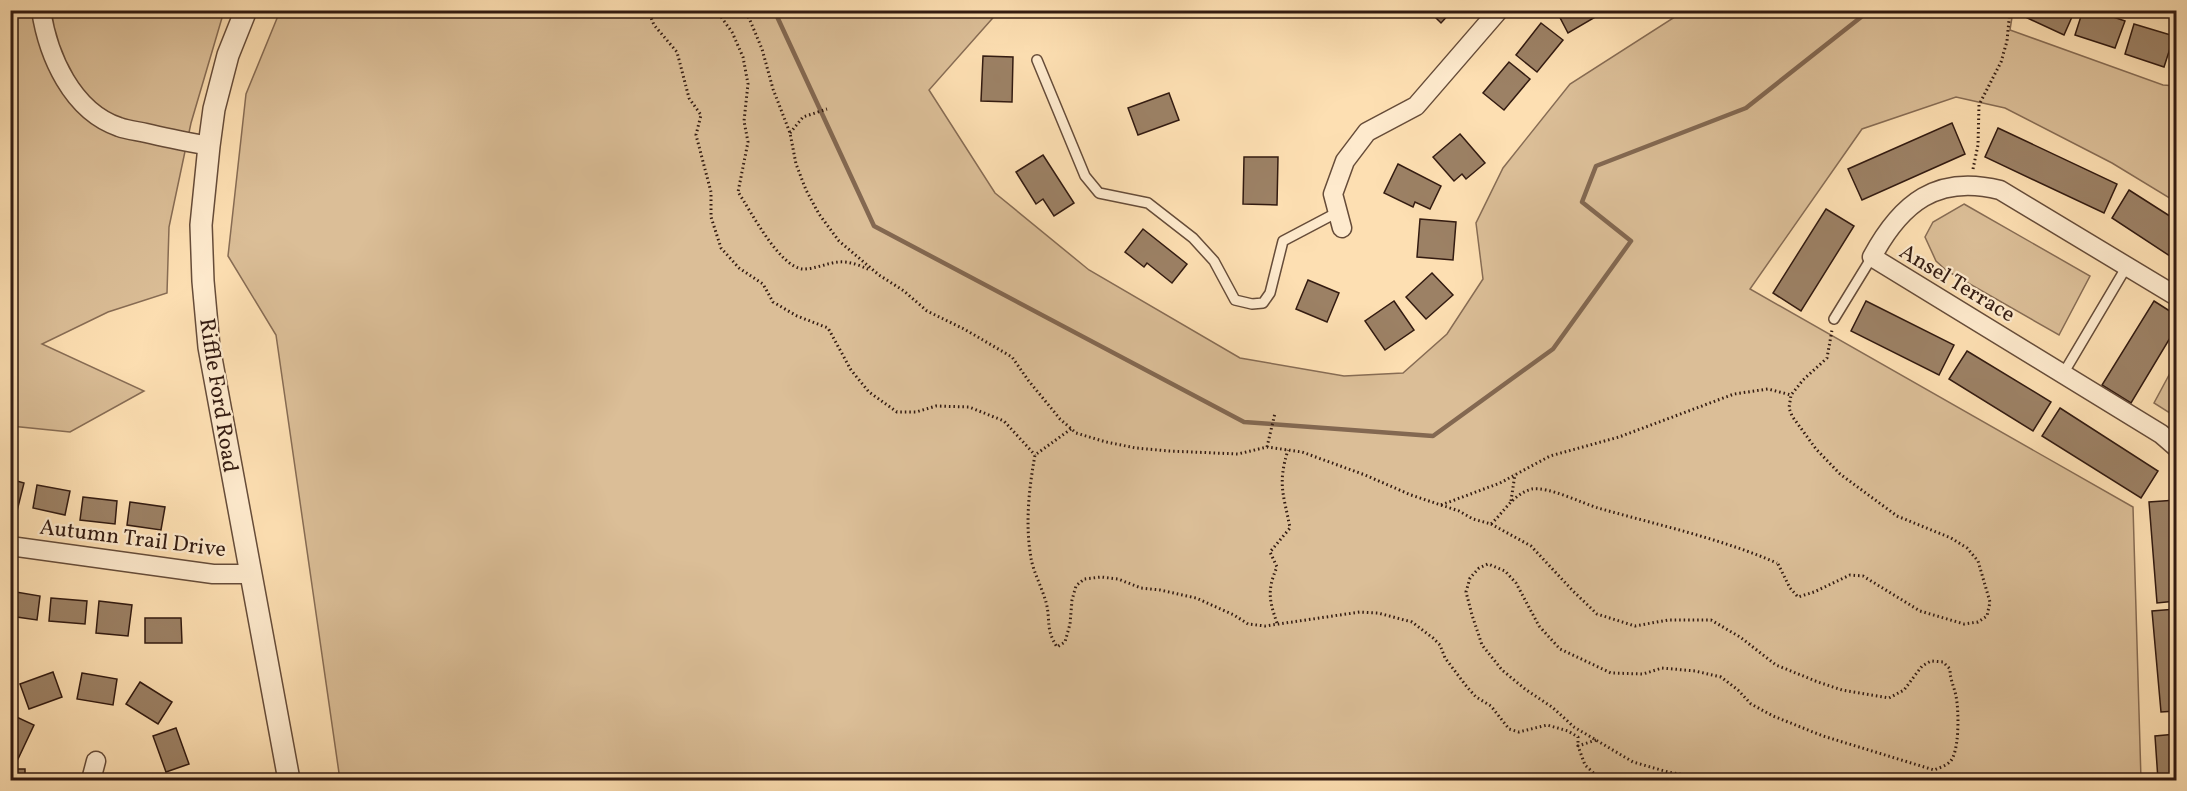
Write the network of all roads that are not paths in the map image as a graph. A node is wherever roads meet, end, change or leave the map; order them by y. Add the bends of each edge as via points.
1 (41, 10) edge
2 (246, 10) edge
3 (1499, 10) edge
4 (1037, 60) dead end
5 (209, 146) junction
6 (1340, 220) joint
7 (1872, 257) junction
8 (2127, 266) junction
9 (2176, 296) edge
10 (1834, 319) road end
11 (2063, 374) junction
12 (2176, 447) edge
13 (10, 546) edge
14 (251, 573) junction
15 (96, 761) dead end
16 (91, 780) edge
17 (289, 780) edge

1 - 5 street via 44,31 67,85 98,117 119,127
2 - 5 street, Riffle Ford Road via 228,55
3 - 6 street via 1416,106 1367,132 1345,161 1333,194
4 - 6 lane via 1085,176 1099,193 1148,203 1193,238 1214,261 1235,300 1263,303 1270,292 1283,241
5 - 14 street, Riffle Ford Road via 201,225 209,347
7 - 8 street, Ansel Terrace via 1910,204 1934,190 1981,185 2000,190
7 - 10 lane
7 - 11 street, Ansel Terrace
8 - 9 street, Ansel Terrace
8 - 11 lane
11 - 12 street, Ansel Terrace
13 - 14 street, Autumn Trail Drive via 213,574
14 - 17 street, Riffle Ford Road
15 - 16 street

